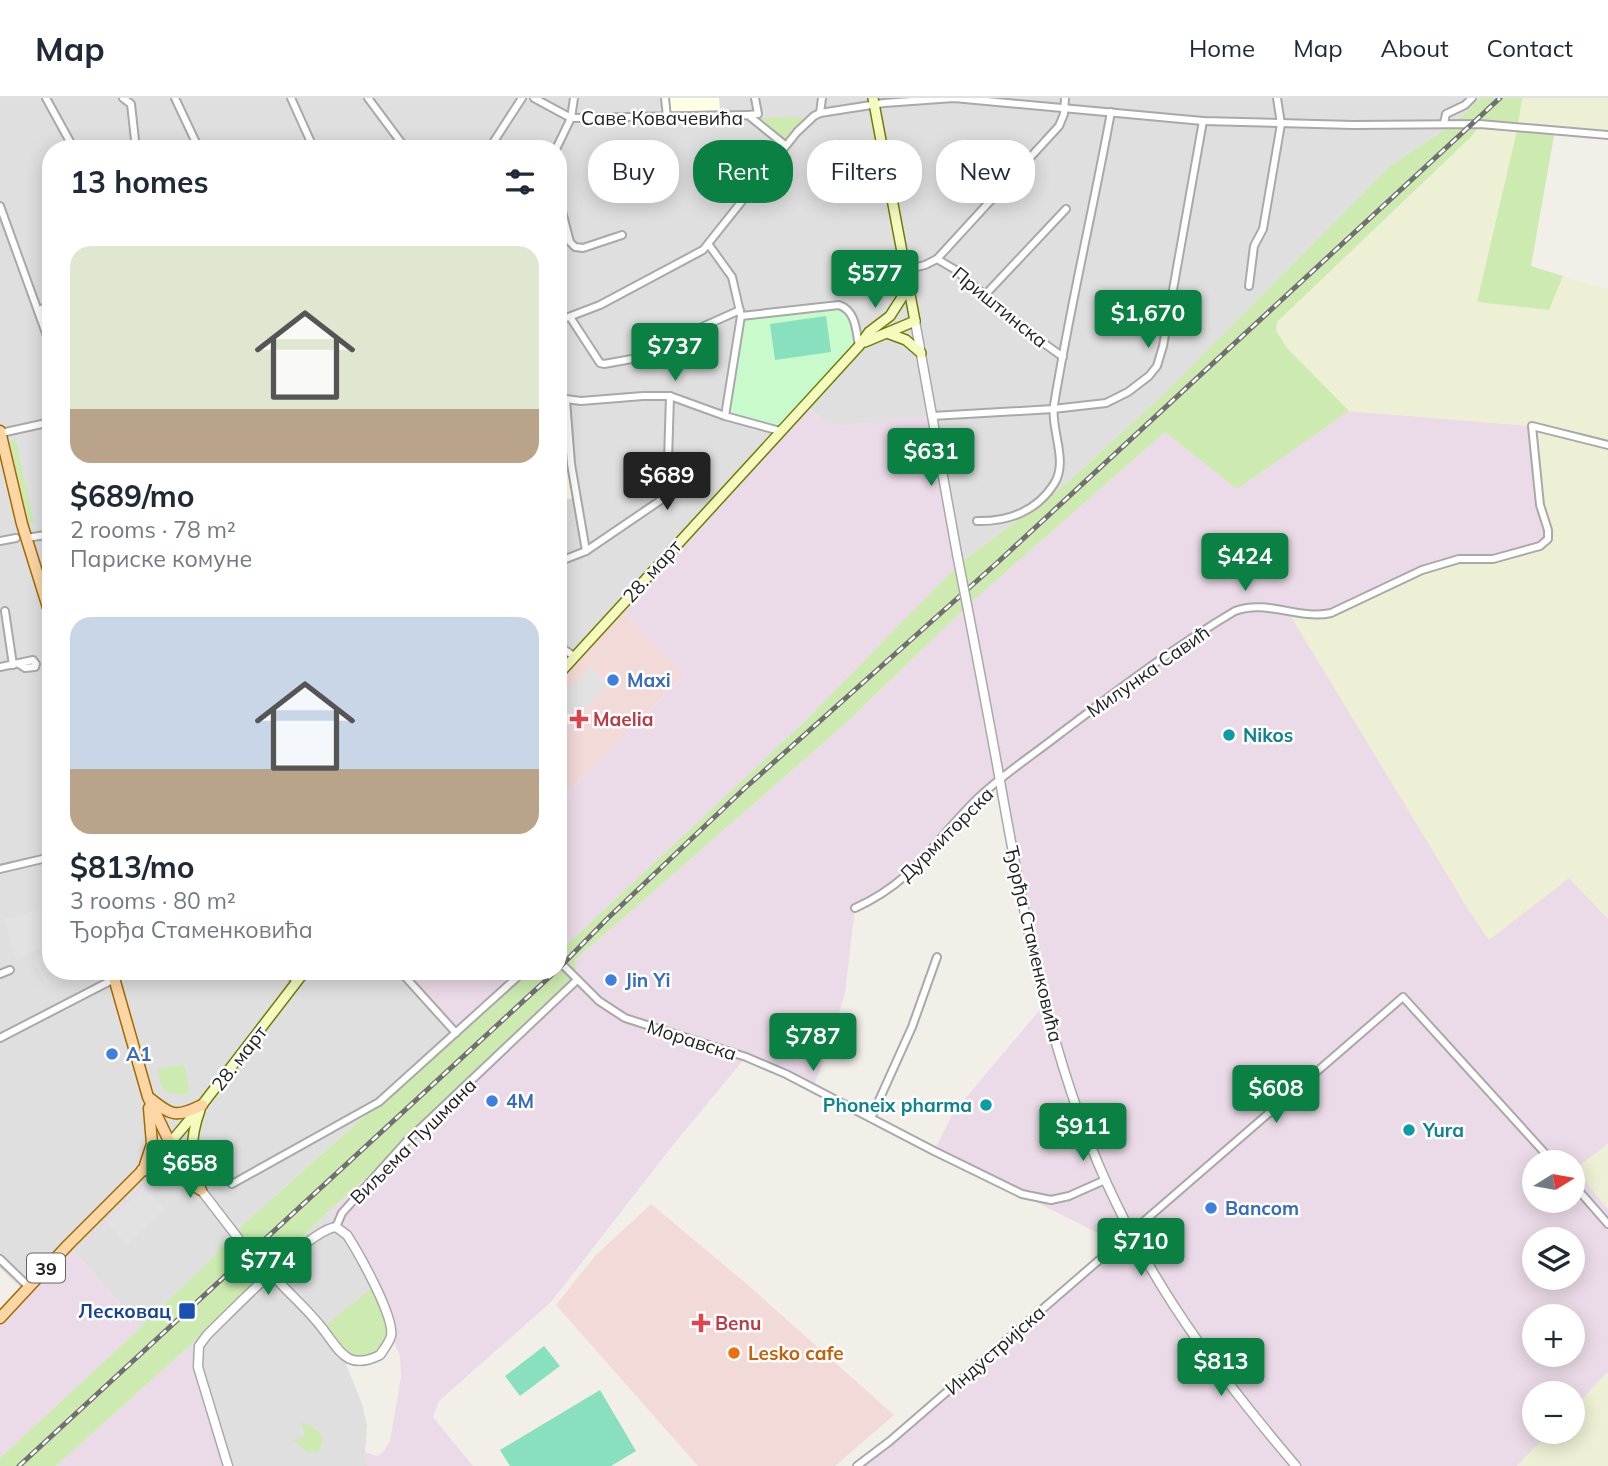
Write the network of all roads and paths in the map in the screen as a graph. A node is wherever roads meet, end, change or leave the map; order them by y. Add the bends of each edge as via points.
1 (47, 98) edge
2 (123, 98) edge
3 (175, 98) edge
4 (291, 98) edge
5 (368, 98) edge
6 (522, 98) edge
7 (534, 98) edge
8 (574, 98) edge
9 (665, 98) edge
10 (755, 98) edge
11 (822, 98) edge
12 (1065, 98) edge
13 (1277, 98) edge
14 (1472, 98) edge
15 (874, 101) edge
16 (1065, 108) junction
17 (1111, 112) junction
18 (820, 113) junction
19 (748, 115) junction
20 (667, 117) junction
21 (571, 118) junction
22 (1203, 121) junction
23 (1444, 123) junction
24 (1281, 124) junction
25 (1608, 135) edge
26 (70, 140) edge
27 (135, 140) edge
28 (195, 140) edge
29 (310, 140) edge
30 (399, 140) edge
31 (495, 140) edge
32 (560, 140) edge
33 (779, 140) edge
34 (790, 140) edge
35 (741, 203) edge
36 (0, 206) edge
37 (1066, 209) dead end
38 (567, 230) edge
39 (622, 235) dead end
40 (709, 245) junction
41 (937, 259) junction
42 (905, 270) junction
43 (1249, 286) dead end
44 (908, 288) junction
45 (985, 295) junction
46 (42, 309) edge
47 (38, 311) junction
48 (741, 313) junction
49 (570, 317) junction
50 (567, 318) edge
51 (915, 321) junction
52 (42, 322) edge
53 (886, 322) junction
54 (885, 333) junction
55 (860, 345) junction
56 (921, 354) junction
57 (1063, 357) junction
58 (670, 396) junction
59 (567, 399) edge
60 (1053, 410) junction
61 (725, 416) junction
62 (932, 416) junction
63 (42, 424) edge
64 (780, 431) junction
65 (0, 432) edge
66 (567, 435) edge
67 (1608, 445) edge
68 (977, 521) dead end
69 (42, 535) edge
70 (21, 538) junction
71 (0, 541) edge
72 (586, 551) junction
73 (567, 558) edge
74 (42, 593) edge
75 (5, 611) dead end
76 (567, 651) edge
77 (575, 657) junction
78 (567, 665) edge
79 (0, 667) edge
80 (1000, 780) junction
81 (42, 859) edge
82 (0, 869) edge
83 (855, 908) dead end
84 (937, 957) dead end
85 (567, 969) edge
86 (10, 970) dead end
87 (0, 974) edge
88 (104, 980) edge
89 (114, 980) edge
90 (408, 980) edge
91 (514, 980) edge
92 (578, 980) junction
93 (297, 981) edge
94 (456, 1033) junction
95 (0, 1038) edge
96 (148, 1097) junction
97 (202, 1105) junction
98 (871, 1118) junction
99 (170, 1143) junction
100 (1542, 1150) edge
101 (142, 1170) junction
102 (1105, 1180) junction
103 (232, 1184) dead end
104 (201, 1190) junction
105 (1586, 1199) edge
106 (1608, 1224) edge
107 (336, 1227) junction
108 (1130, 1233) junction
109 (238, 1238) tunnel mouth
110 (0, 1259) edge
111 (279, 1283) tunnel mouth
112 (28, 1286) junction
113 (0, 1318) edge
114 (228, 1466) edge
115 (857, 1466) edge
116 (1296, 1466) edge

1 - 26 street
2 - 27 street via 131,104
3 - 28 street
4 - 29 street
5 - 30 street
6 - 31 street
7 - 21 street, Саве Ковачевића
8 - 21 street
9 - 20 street
10 - 19 street via 758,114
11 - 18 street
12 - 16 street
13 - 24 street
14 - 23 street via 1446,114
15 - 16 street via 954,98
15 - 18 street
15 - 42 main road
16 - 17 street
16 - 41 street via 1054,132
17 - 22 street
17 - 57 street
18 - 34 street
19 - 20 street, Саве Ковачевића
19 - 33 street, Саве Ковачевића
20 - 21 street, Саве Ковачевића
21 - 32 street
22 - 24 street
22 - 60 street via 1157,366 1141,383 1109,402
23 - 24 street
23 - 25 street
24 - 43 street
35 - 40 street
36 - 47 street
37 - 45 street
38 - 39 street via 570,242 583,248
40 - 48 street via 732,277
40 - 49 street
41 - 42 street
41 - 45 street, Приштинска
42 - 44 main road
44 - 51 main road
44 - 53 main road, 28. март
45 - 57 street, Приштинска
46 - 47 street
47 - 52 street
48 - 49 street via 702,327 654,355 604,364
48 - 55 street via 839,305 852,315
48 - 61 street
49 - 50 street
51 - 53 main road
51 - 54 main road, 28. март
51 - 56 street, Ђорђа Стаменковића
53 - 55 main road, 28. март via 869,332
54 - 55 main road, 28. март
54 - 56 main road via 901,337
55 - 64 main road, 28. март
56 - 62 street, Ђорђа Стаменковића
57 - 60 street
58 - 59 street
58 - 61 street
58 - 72 street via 667,493
60 - 62 street
60 - 68 street via 1059,460 1054,484 1037,503 1016,516
61 - 64 street
62 - 80 street, Ђорђа Стаменковића, bridge
63 - 65 street
64 - 77 main road, 28. март
65 - 70 main road
66 - 72 street
67 - 80 street, Милунка Савић via 1532,426 1540,505 1548,530 1548,539 1540,546 1422,570 1331,613 1262,606 1236,611 1154,662
69 - 70 street
70 - 71 street
70 - 74 main road
72 - 73 street
75 - 79 street via 16,664
76 - 77 street
77 - 78 main road, 28. март
80 - 83 street, Дурмиторска via 910,873
80 - 102 street, Ђорђа Стаменковића via 1044,1005
81 - 82 street
84 - 98 street
85 - 92 street, Моравска
86 - 87 street
88 - 95 street
89 - 96 main road
90 - 94 street
91 - 94 street
92 - 98 street, Моравска via 625,1018 746,1057
92 - 107 street, Виљема Пушмана via 405,1143 342,1213
93 - 97 main road, 28. март
94 - 103 street via 379,1102
96 - 97 main road via 173,1114
96 - 99 main road
96 - 101 main road via 152,1144
97 - 99 main road, 28. март
97 - 104 main road via 192,1143 193,1170
98 - 102 street, Моравска via 1022,1194 1051,1200
99 - 101 main road, 39
99 - 104 street
100 - 108 street, Индустријска via 1404,997
101 - 104 main road via 170,1171
101 - 112 main road, 39
102 - 108 street, Ђорђа Стаменковића
104 - 109 street
105 - 106 street
107 - 111 street via 359,1256 389,1320 391,1335 380,1355 365,1360 342,1354
107 - 114 street via 318,1233 200,1346 198,1367
108 - 115 street, Индустријска
108 - 116 street, Ђорђа Стаменковића via 1208,1356
110 - 112 street
112 - 113 main road, 39

